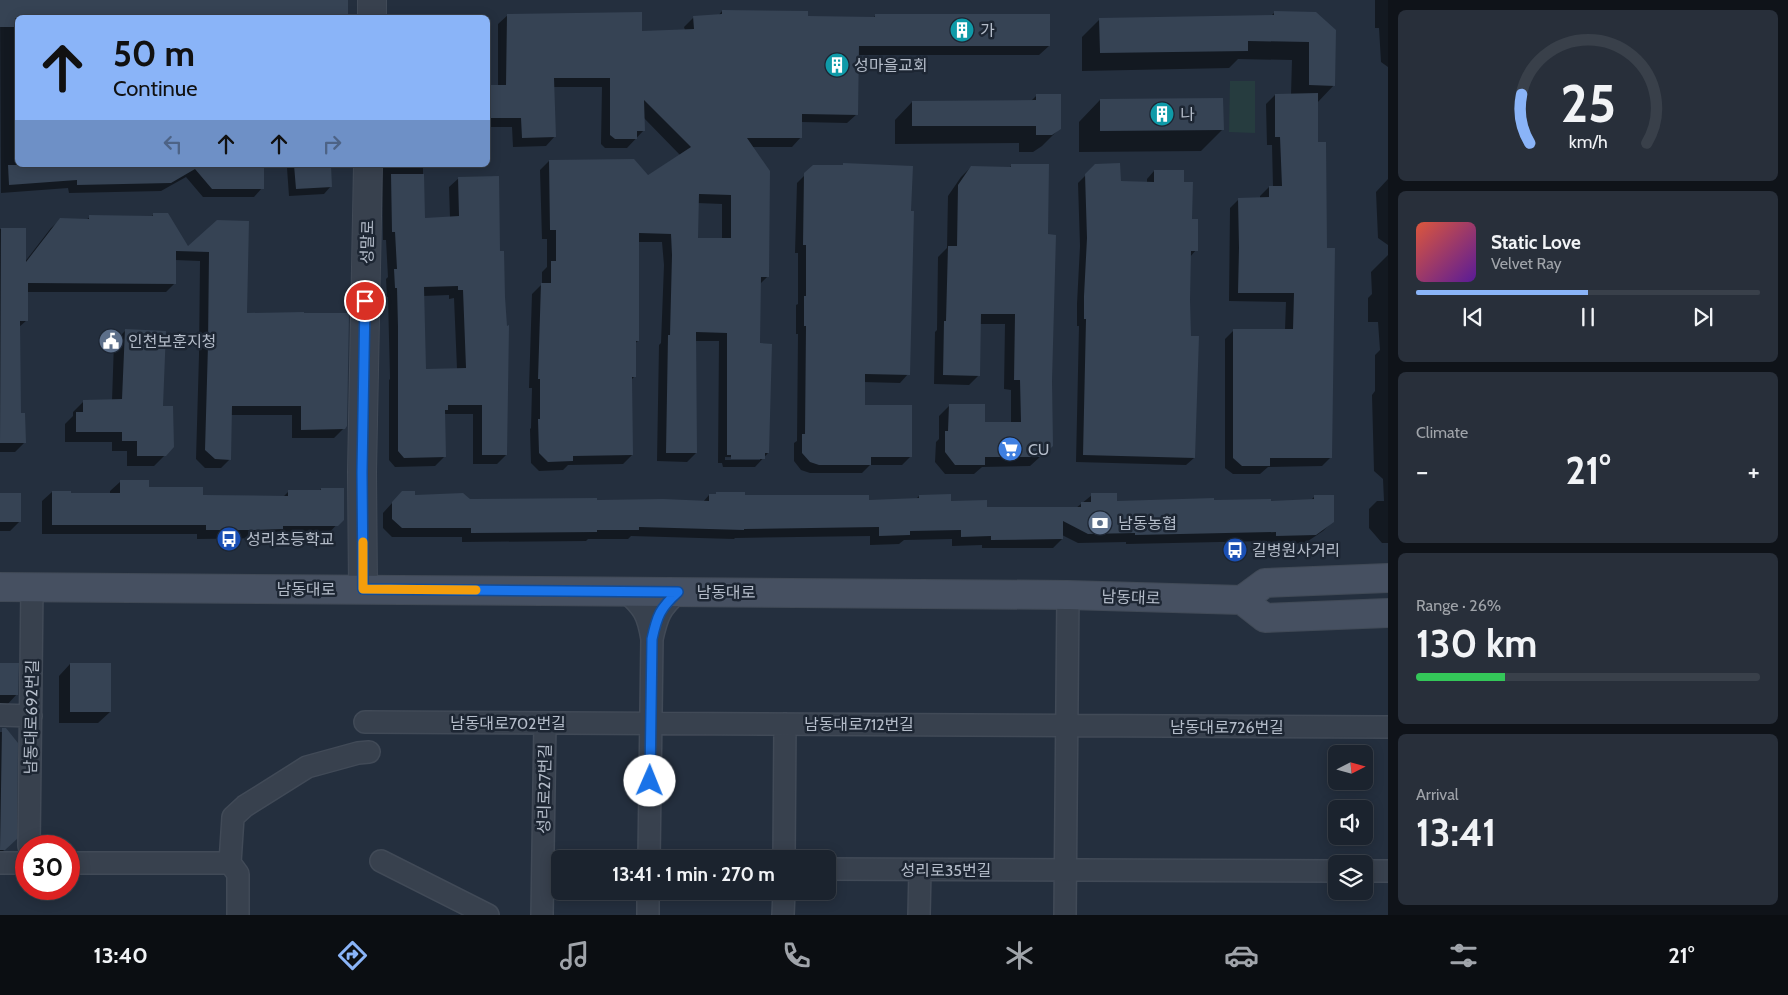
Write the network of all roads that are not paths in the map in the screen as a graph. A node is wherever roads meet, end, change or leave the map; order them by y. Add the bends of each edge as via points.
1 (372, 0) edge
2 (372, 15) edge
3 (368, 167) edge
4 (1388, 578) edge
5 (0, 587) edge
6 (32, 587) junction
7 (363, 589) junction
8 (624, 591) junction
9 (678, 592) junction
10 (1068, 595) junction
11 (1242, 600) junction
12 (1388, 613) edge
13 (652, 639) junction
14 (0, 715) edge
15 (31, 716) junction
16 (365, 722) dead end
17 (544, 723) junction
18 (651, 723) junction
19 (785, 724) junction
20 (1067, 726) junction
21 (1388, 727) edge
22 (369, 752) dead end
23 (29, 835) edge
24 (649, 850) edge
25 (784, 850) edge
26 (381, 861) dead end
27 (0, 863) edge
28 (15, 863) edge
29 (80, 863) edge
30 (230, 863) junction
31 (836, 869) edge
32 (920, 870) junction
33 (1065, 870) junction
34 (1328, 871) edge
35 (1373, 871) edge
36 (1388, 871) edge
37 (648, 900) edge
38 (784, 900) edge
39 (238, 915) edge
40 (488, 915) edge
41 (542, 915) edge
42 (648, 915) edge
43 (783, 915) edge
44 (919, 915) edge
45 (1065, 915) edge

1 - 2 street
3 - 7 street, 성말로
4 - 11 main road via 1265,583
5 - 6 main road, 남동대로
6 - 7 main road, 남동대로
6 - 15 street, 남동대로692번길
7 - 8 main road, 남동대로
8 - 9 main road, 남동대로
8 - 13 street via 638,603 649,620
9 - 10 main road, 남동대로
9 - 13 street via 665,604 656,620
10 - 11 main road, 남동대로
10 - 20 street
11 - 12 main road via 1265,618
13 - 18 street
14 - 15 street
15 - 23 street, 남동대로692번길
16 - 17 street, 남동대로702번길
17 - 18 street, 남동대로702번길
17 - 41 street, 성리로27번길
18 - 19 street, 남동대로712번길
18 - 24 street
19 - 20 street, 남동대로712번길
19 - 25 street
20 - 21 street, 남동대로726번길
20 - 33 street
22 - 30 street via 307,767 245,806 233,818
26 - 40 street
27 - 28 street
29 - 30 street
30 - 39 street via 238,874
31 - 32 street, 성리로35번길
32 - 33 street, 성리로35번길
32 - 44 street
33 - 34 street
33 - 45 street
35 - 36 street
37 - 42 street
38 - 43 street

